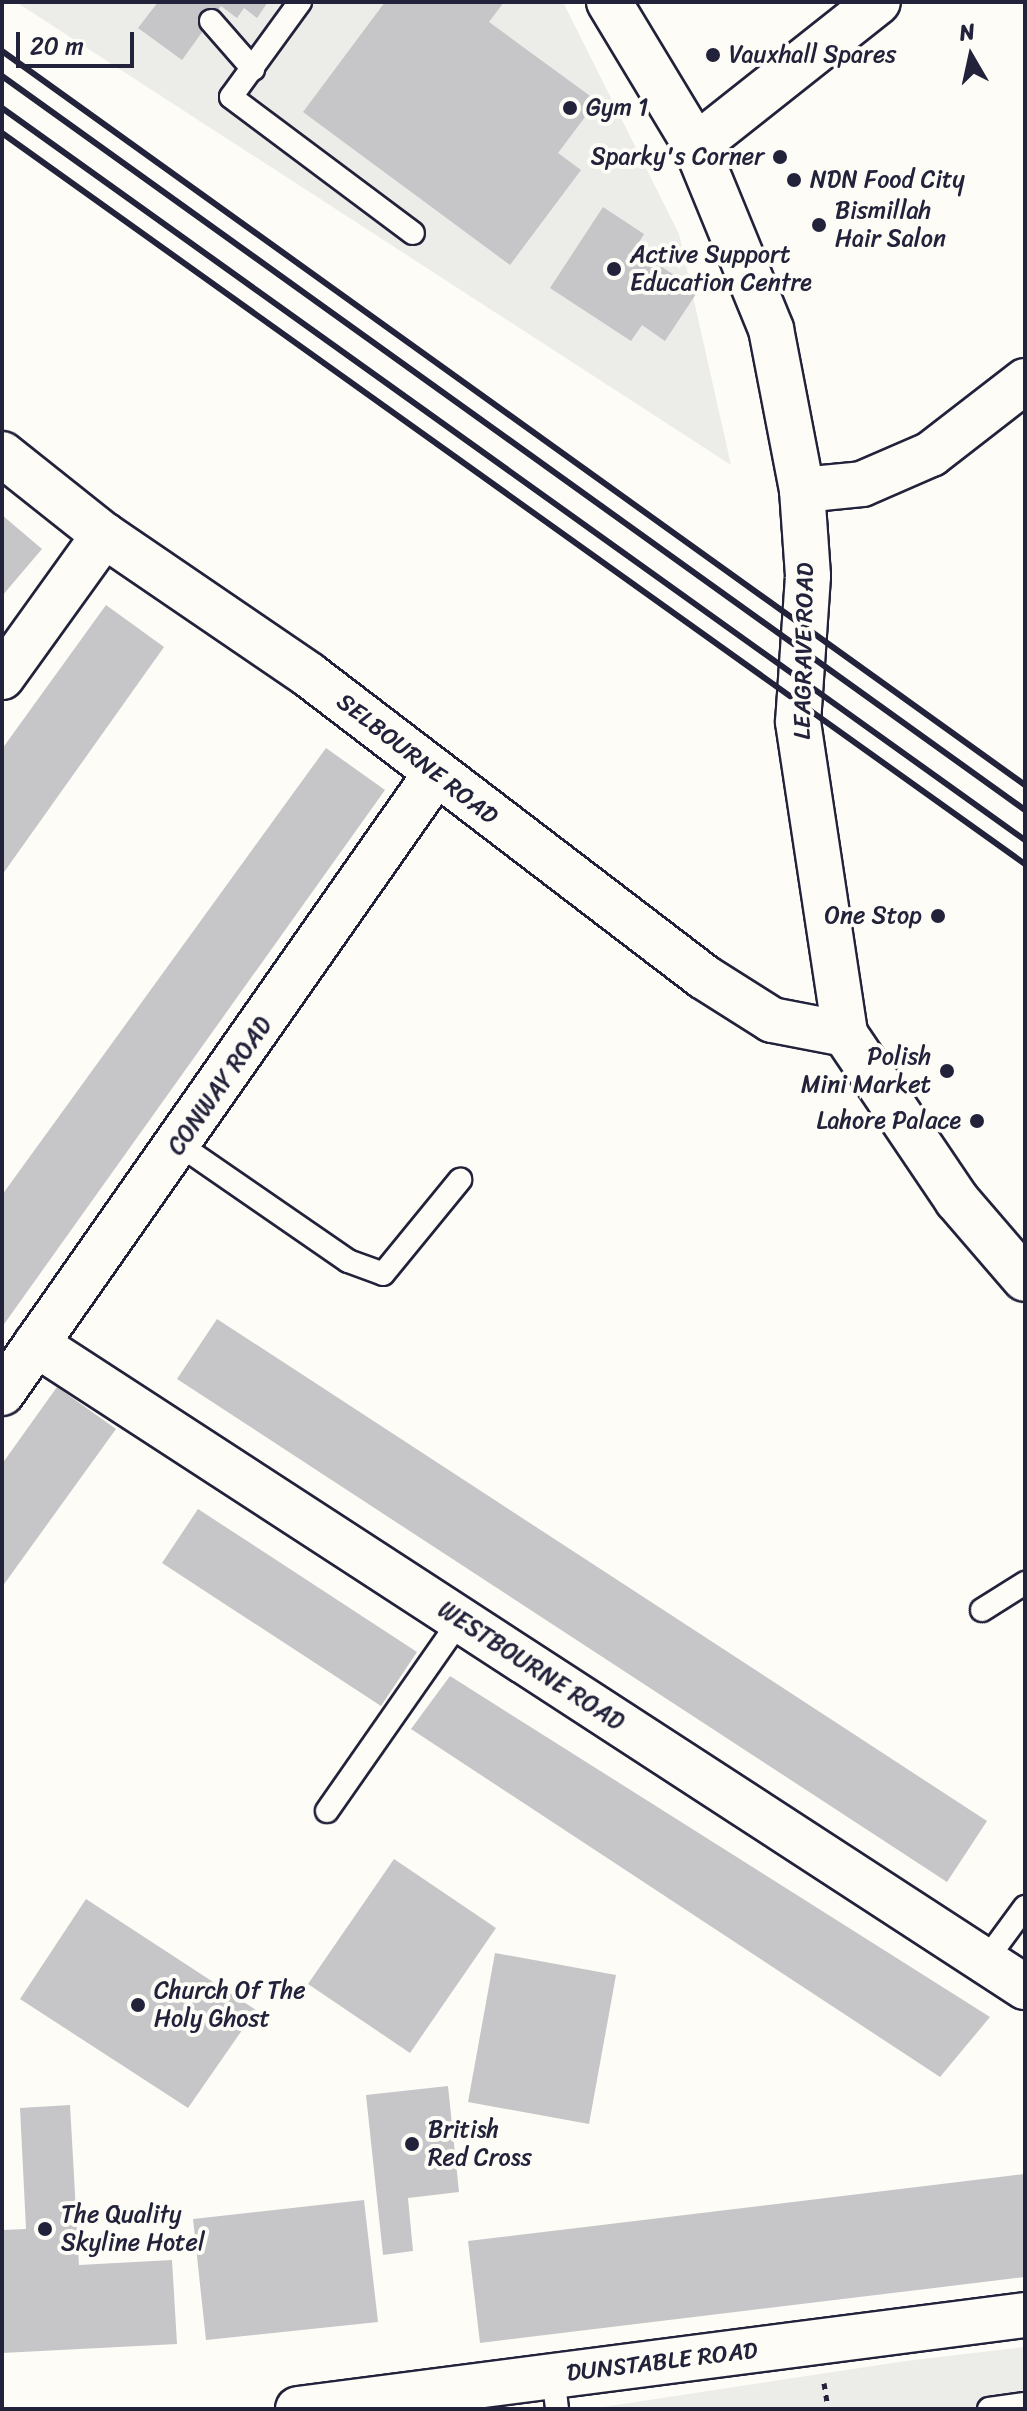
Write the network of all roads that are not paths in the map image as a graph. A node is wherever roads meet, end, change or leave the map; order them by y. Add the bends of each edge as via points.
1 (300, 2) edge
2 (609, 2) edge
3 (878, 2) edge
4 (211, 21) dead end
5 (253, 69) junction
6 (696, 146) junction
7 (413, 233) dead end
8 (1025, 381) edge
9 (2, 454) edge
10 (802, 490) junction
11 (104, 535) junction
12 (2, 677) edge
13 (434, 776) junction
14 (845, 1034) junction
15 (180, 1145) junction
16 (460, 1180) dead end
17 (1025, 1279) edge
18 (36, 1344) junction
19 (2, 1393) edge
20 (1025, 1583) edge
21 (982, 1610) dead end
22 (460, 1620) junction
23 (327, 1811) dead end
24 (1025, 1907) edge
25 (986, 1960) junction
26 (1025, 1987) edge
27 (1025, 2315) edge
28 (555, 2392) edge
29 (431, 2401) edge
30 (1025, 2404) edge
31 (298, 2409) edge
32 (989, 2409) edge

1 - 5 lane
2 - 6 street, LEAGRAVE ROAD
3 - 6 street
4 - 5 lane
5 - 7 lane via 231,97
6 - 10 street, LEAGRAVE ROAD via 771,329
8 - 10 street via 931,454 862,484
9 - 11 street, SELBOURNE ROAD
10 - 14 street, LEAGRAVE ROAD via 808,576 798,722
11 - 12 street
11 - 13 street, SELBOURNE ROAD via 309,675
13 - 14 street, SELBOURNE ROAD via 704,977 772,1020
13 - 15 street, CONWAY ROAD
14 - 17 street, LEAGRAVE ROAD via 957,1200
15 - 16 lane via 348,1261 383,1274
15 - 18 street, CONWAY ROAD
18 - 19 street, CONWAY ROAD
18 - 22 street, WESTBOURNE ROAD
20 - 21 lane
22 - 23 lane
22 - 25 street, WESTBOURNE ROAD
24 - 25 lane
25 - 26 street, WESTBOURNE ROAD
27 - 28 street, DUNSTABLE ROAD
28 - 29 street, DUNSTABLE ROAD
29 - 31 street, DUNSTABLE ROAD
30 - 32 lane

